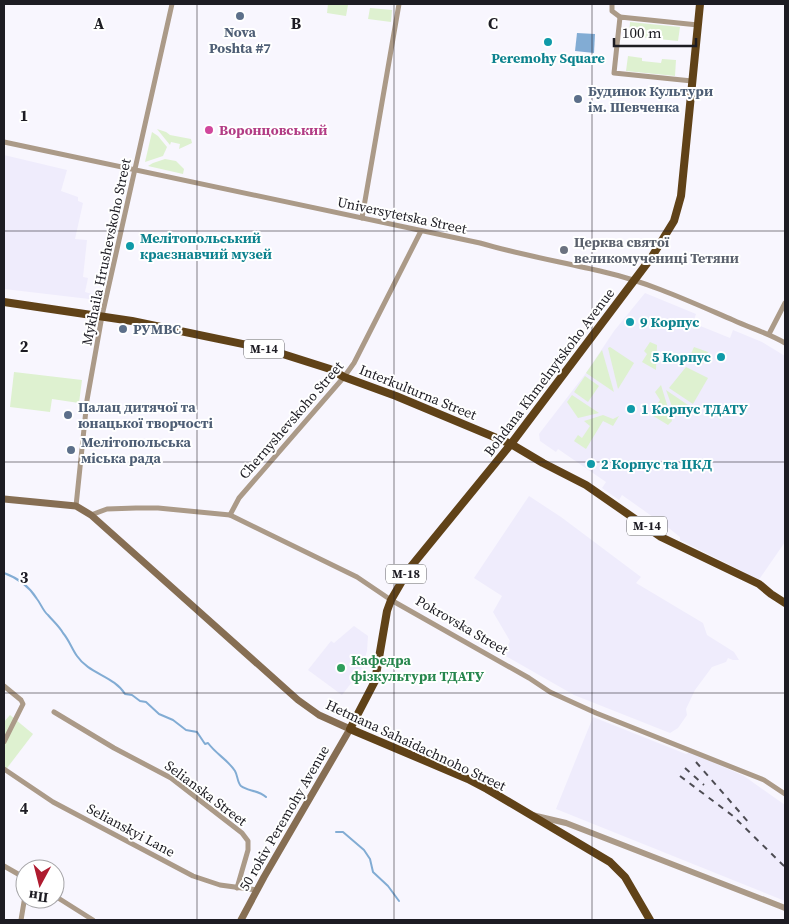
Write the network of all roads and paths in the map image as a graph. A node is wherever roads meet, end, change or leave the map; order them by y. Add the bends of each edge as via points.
1 (172, 4) edge
2 (399, 4) edge
3 (612, 4) edge
4 (700, 4) edge
5 (620, 17) junction
6 (698, 25) junction
7 (692, 81) junction
8 (4, 142) edge
9 (136, 170) junction
10 (362, 218) junction
11 (421, 231) junction
12 (633, 280) junction
13 (4, 302) edge
14 (785, 302) edge
15 (102, 316) junction
16 (769, 334) junction
17 (785, 343) edge
18 (344, 376) junction
19 (511, 444) junction
20 (4, 499) edge
21 (76, 506) junction
22 (91, 514) junction
23 (230, 515) junction
24 (391, 600) junction
25 (785, 603) edge
26 (4, 686) edge
27 (54, 712) dead end
28 (350, 730) junction
29 (4, 742) edge
30 (4, 769) edge
31 (785, 794) edge
32 (530, 814) junction
33 (4, 866) edge
34 (15, 872) edge
35 (238, 888) junction
36 (257, 890) junction
37 (65, 902) edge
38 (785, 908) edge
39 (93, 920) edge
40 (241, 920) edge
41 (650, 920) edge

1 - 9 street, Mykhaila Hrushevskoho Street
2 - 10 street
3 - 5 street via 612,11
4 - 6 highway, Bohdana Khmelnytskoho Avenue / М-18
5 - 6 street
5 - 7 street via 614,73
6 - 7 highway, Bohdana Khmelnytskoho Avenue / М-18
7 - 12 highway, Bohdana Khmelnytskoho Avenue / М-18 via 678,211 668,232
8 - 9 street, Universytetska Street
9 - 10 street, Universytetska Street
9 - 15 street, Mykhaila Hrushevskoho Street
10 - 11 street, Universytetska Street
11 - 12 street, Universytetska Street
11 - 18 street, Chernyshevskoho Street via 354,363
12 - 16 street, Universytetska Street
12 - 19 highway, Bohdana Khmelnytskoho Avenue / М-18
13 - 15 highway, Interkulturna Street / М-14
14 - 16 street
15 - 18 highway, Interkulturna Street / М-14 via 267,349
15 - 21 street, Mykhaila Hrushevskoho Street via 87,400
16 - 17 street, Universytetska Street
18 - 19 highway, Interkulturna Street / М-14
18 - 23 street, Chernyshevskoho Street via 239,498
19 - 24 highway, Bohdana Khmelnytskoho Avenue / М-18 via 409,569
19 - 25 highway, Interkulturna Street / М-14 via 586,486 661,537 759,584
20 - 21 main road
21 - 22 main road
22 - 23 street, Pokrovska Street via 107,509 143,508
22 - 28 main road, Hetmana Sahaidachnoho Street via 298,700
23 - 24 street, Pokrovska Street via 357,578
24 - 28 highway, Bohdana Khmelnytskoho Avenue / М-18 via 375,681
24 - 31 street, Pokrovska Street via 550,692 748,773
26 - 29 street via 21,700 22,708
27 - 35 street, Selianska Street via 171,778 242,833 248,841 248,850
28 - 32 highway, Hetmana Sahaidachnoho Street via 468,779
28 - 36 main road, 50 rokiv Peremohy Avenue
30 - 35 street, Selianskyi Lane via 53,802 193,876
32 - 38 street, Hetmana Sahaidachnoho Street via 566,823
32 - 41 highway via 610,862 625,877
33 - 34 street
35 - 36 street, Selianskyi Lane
36 - 40 main road, 50 rokiv Peremohy Avenue
37 - 39 street

